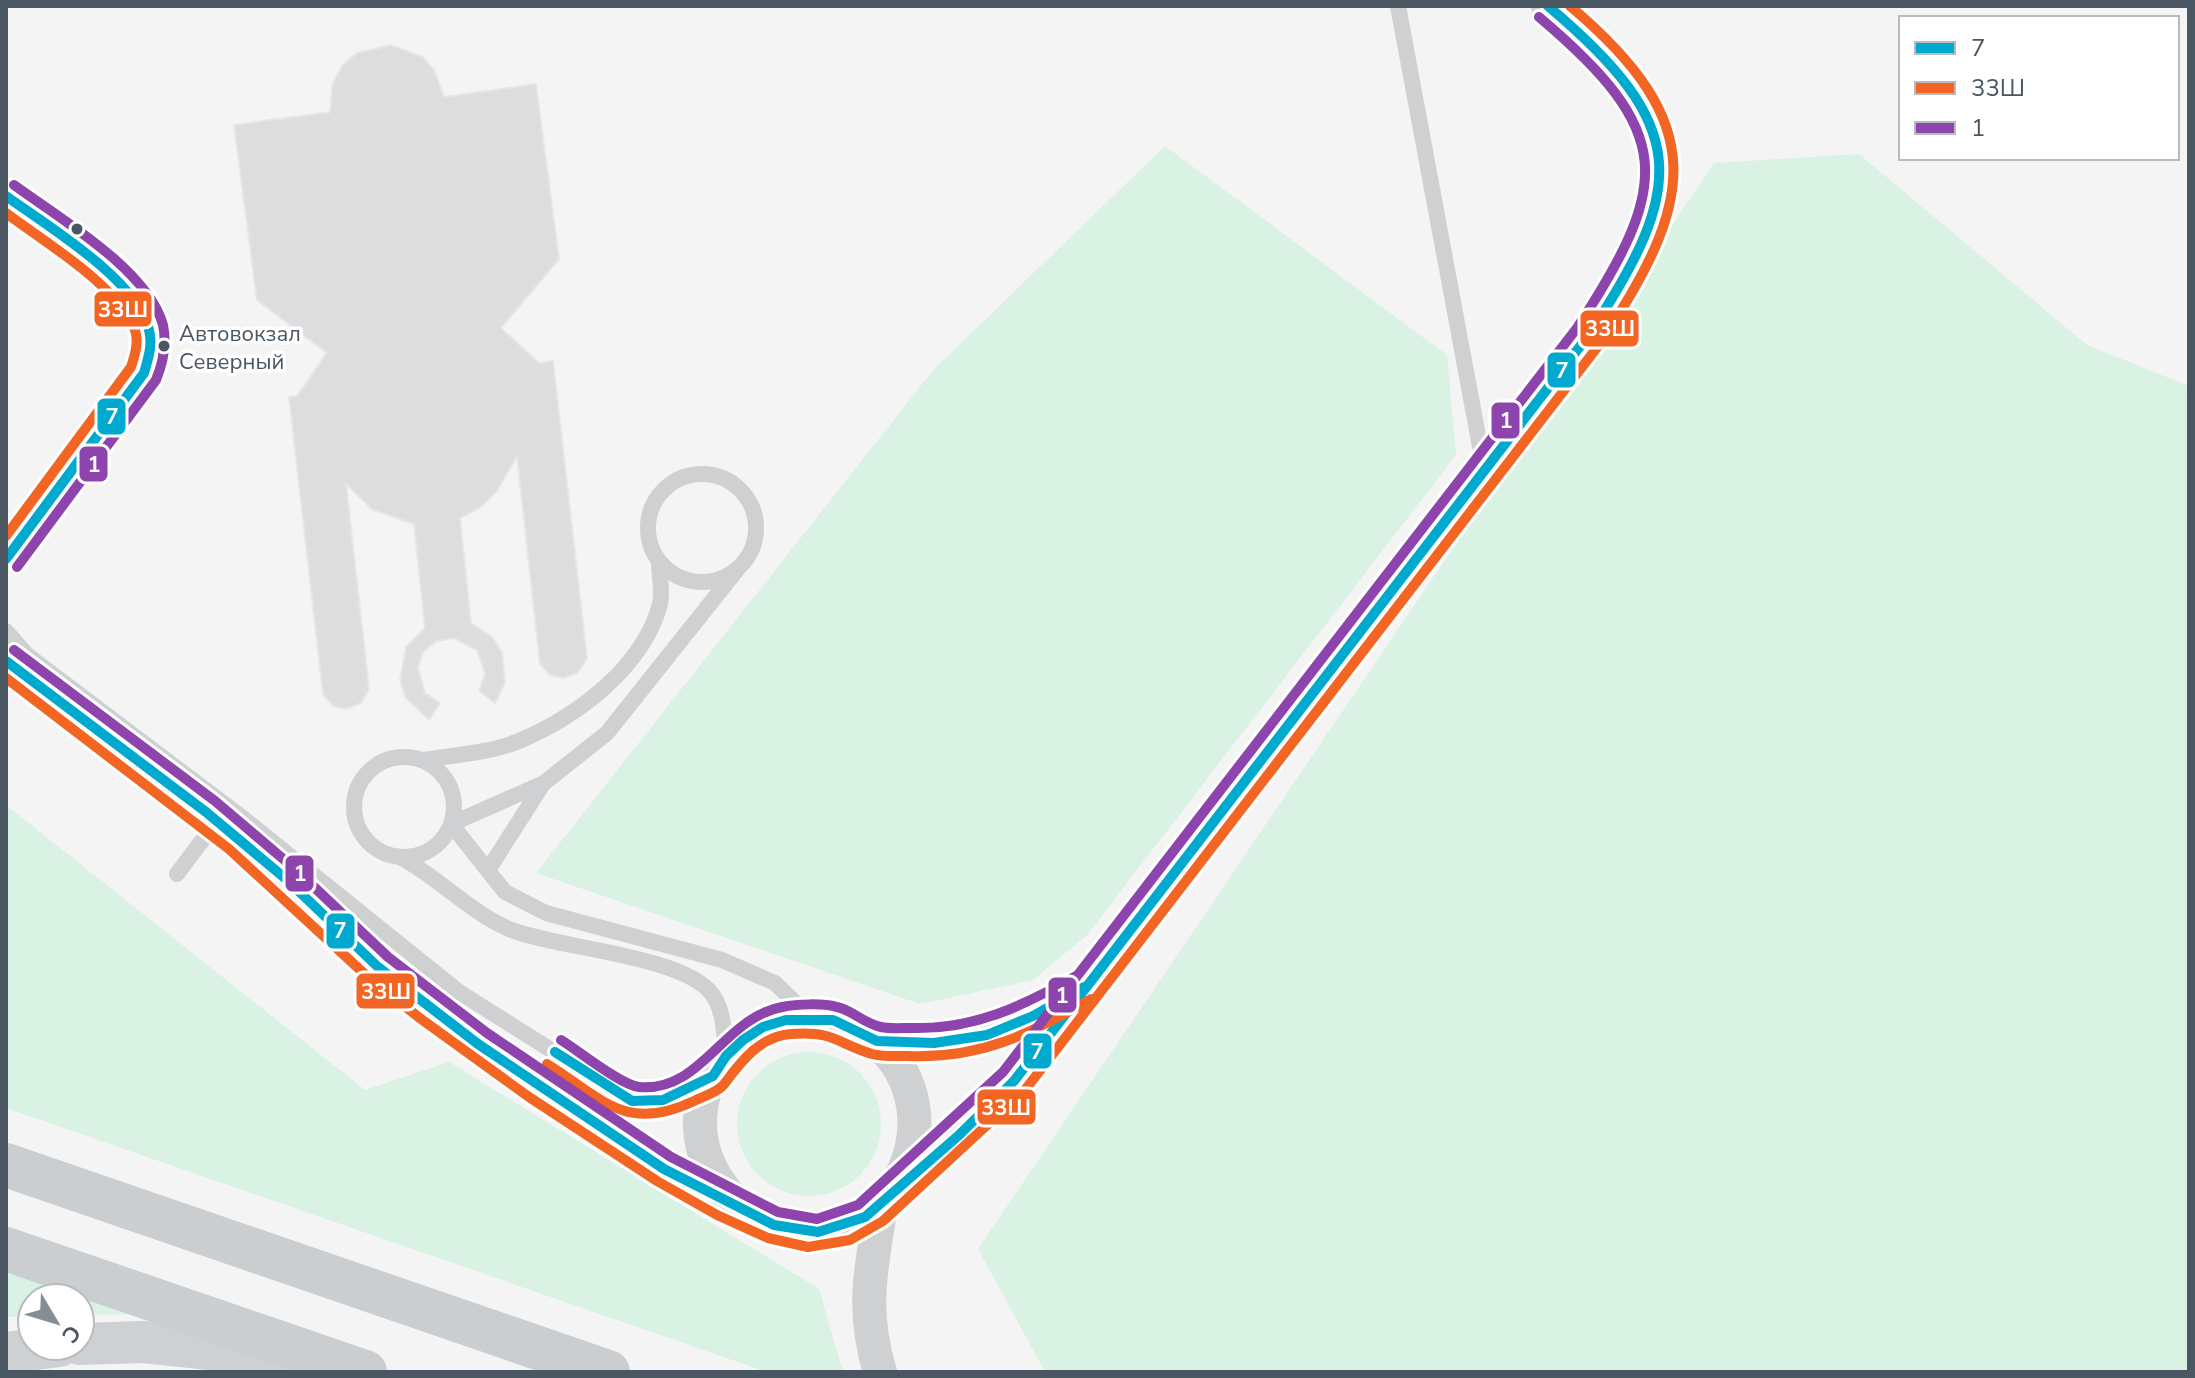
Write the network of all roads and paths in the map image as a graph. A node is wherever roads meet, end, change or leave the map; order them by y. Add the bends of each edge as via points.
1 (1398, 6) edge
2 (1548, 6) edge
3 (6, 196) edge
4 (1485, 471) junction
5 (6, 559) edge
6 (659, 561) junction
7 (740, 566) junction
8 (6, 631) edge
9 (6, 661) edge
10 (423, 760) junction
11 (544, 783) junction
12 (216, 822) junction
13 (451, 824) junction
14 (402, 858) junction
15 (488, 870) junction
16 (177, 874) dead end
17 (1087, 985) junction
18 (810, 1017) junction
19 (877, 1041) junction
20 (719, 1066) junction
21 (6, 1165) edge
22 (887, 1198) junction
23 (739, 1208) junction
24 (6, 1249) edge
25 (96, 1343) edge
26 (353, 1368) edge
27 (608, 1372) edge
28 (880, 1372) edge

1 - 4 lane
2 - 4 street via 1599,50 1648,114 1659,140 1660,192 1653,223 1609,307
3 - 5 lane via 112,278 148,323 152,347 144,373
4 - 17 street
6 - 7 lane via 671,573 700,582
6 - 7 lane via 648,528 658,496 671,483 705,474 737,487 755,517 750,552
6 - 10 lane via 660,602 641,644 604,688 564,718 517,742
7 - 11 lane via 607,733
8 - 20 lane via 27,655 244,819 459,992 632,1101 663,1100
9 - 12 lane
10 - 13 lane via 447,780 455,810
10 - 14 lane via 391,758 366,775 357,789 356,821 363,835 374,847
11 - 13 lane
11 - 15 lane
12 - 16 lane
12 - 23 lane via 392,979 480,1044 692,1186
13 - 14 lane via 432,849
13 - 15 lane
14 - 20 lane via 436,877 487,919 514,931 698,980 720,1012
15 - 18 lane via 505,892 546,913 722,960 775,983
17 - 19 street via 987,1035 934,1043
17 - 22 street via 996,1101
18 - 19 street via 845,1024
18 - 20 street via 763,1027
19 - 22 street via 906,1078 917,1125 906,1171
20 - 23 street via 702,1111 703,1147 716,1180
21 - 27 main road
22 - 23 street via 848,1226 810,1233 772,1227
22 - 28 street via 867,1298
24 - 26 main road
25 - 26 street via 143,1342

